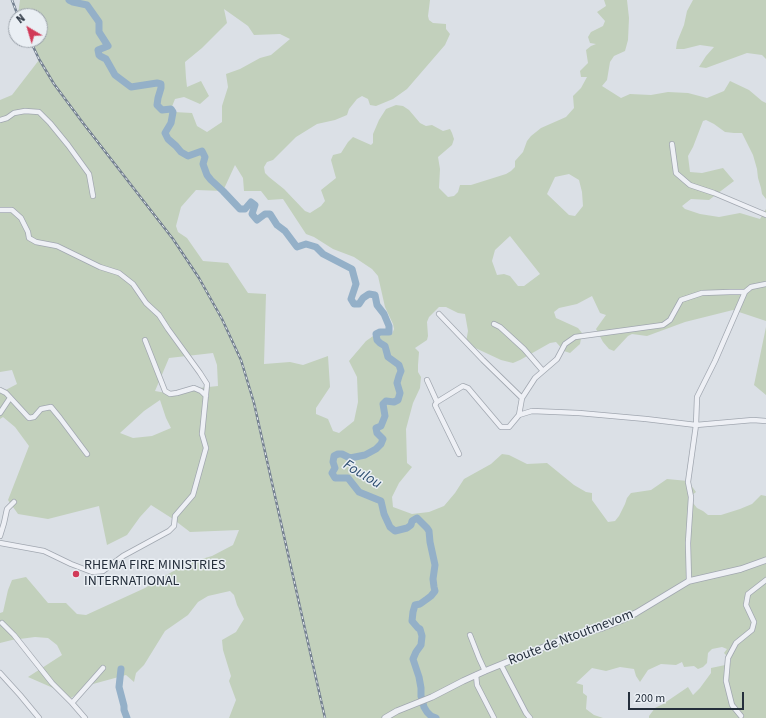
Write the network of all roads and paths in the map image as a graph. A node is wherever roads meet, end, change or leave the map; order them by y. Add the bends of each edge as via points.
1 (0, 120) edge
2 (672, 144) dead end
3 (93, 196) dead end
4 (0, 210) edge
5 (766, 215) edge
6 (766, 284) edge
7 (745, 292) junction
8 (439, 314) dead end
9 (494, 324) dead end
10 (145, 340) dead end
11 (543, 371) junction
12 (427, 380) dead end
13 (0, 390) edge
14 (206, 396) junction
15 (10, 398) junction
16 (522, 398) junction
17 (437, 402) junction
18 (0, 413) edge
19 (519, 415) junction
20 (766, 421) edge
21 (696, 425) junction
22 (87, 454) dead end
23 (460, 454) dead end
24 (14, 502) dead end
25 (0, 536) edge
26 (0, 543) edge
27 (766, 560) edge
28 (766, 580) edge
29 (689, 581) junction
30 (2, 623) dead end
31 (470, 635) dead end
32 (501, 665) junction
33 (103, 668) dead end
34 (485, 671) junction
35 (0, 673) edge
36 (476, 675) junction
37 (72, 703) junction
38 (741, 716) dead end
39 (38, 718) edge
40 (85, 718) edge
41 (385, 718) edge
42 (494, 718) edge
43 (530, 718) edge

1 - 3 street via 14,113 39,112 89,174
2 - 5 street via 676,173 690,185
4 - 14 street via 12,210 21,218 29,238 36,242 57,246 100,267 119,273 133,284 146,303 159,314 200,373 206,384
6 - 7 street
7 - 11 street via 702,293 681,300 670,320 663,325 575,336 565,344 557,359
7 - 21 street via 697,397
8 - 16 street
9 - 11 street via 524,349
10 - 14 street via 165,391 170,394 194,388
11 - 16 street via 535,378
12 - 17 street
13 - 15 street
14 - 26 street via 202,434 206,448 193,495 175,516 174,526 169,531 123,556 103,571 92,572 44,551
15 - 18 street
15 - 22 street via 29,418 34,417 41,409 51,407
16 - 19 street
17 - 19 street via 463,386 468,388 501,427 509,427
17 - 23 street via 435,405
19 - 21 street via 532,411 579,413
20 - 21 street
21 - 29 street via 688,482 691,497
24 - 25 street via 7,509
27 - 29 street, Route de Ntoutmevom via 741,569
28 - 38 street via 748,594 746,605 754,622 752,630 736,643 728,658 726,681 732,705
29 - 32 street, Route de Ntoutmevom via 622,620 571,636
30 - 37 street
31 - 34 street
32 - 34 street, Route de Ntoutmevom
32 - 43 street
33 - 37 street
34 - 36 street, Route de Ntoutmevom
35 - 39 street
36 - 41 street, Route de Ntoutmevom
36 - 42 street via 477,685
37 - 40 street

